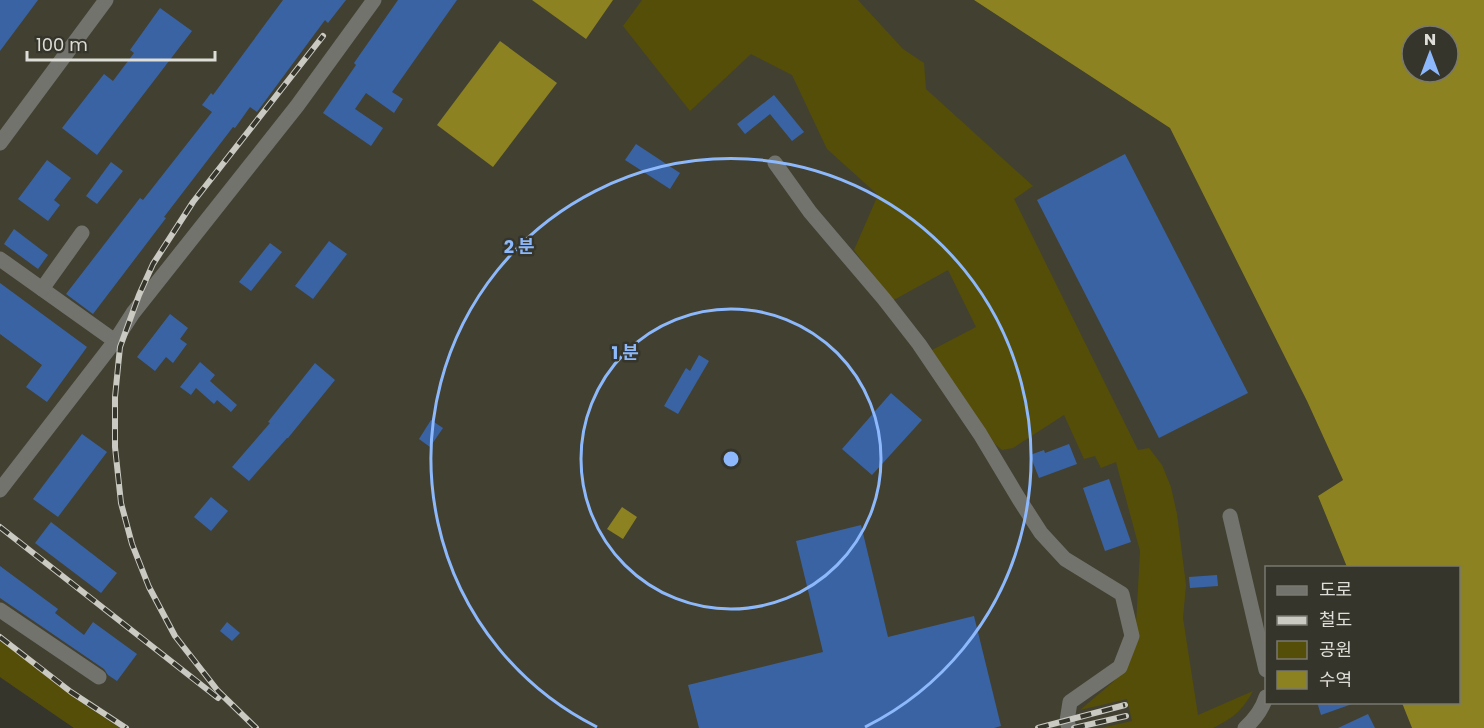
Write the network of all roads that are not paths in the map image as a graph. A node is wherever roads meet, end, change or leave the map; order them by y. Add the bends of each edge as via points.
1 (106, 0) edge
2 (374, 0) edge
3 (0, 143) edge
4 (775, 163) dead end
5 (82, 233) dead end
6 (0, 259) edge
7 (42, 289) junction
8 (115, 341) junction
9 (0, 490) edge
10 (1230, 516) dead end
11 (0, 610) edge
12 (1265, 666) edge
13 (99, 677) dead end
14 (1265, 700) edge
15 (1252, 725) edge
16 (1069, 728) edge

1 - 3 street
2 - 8 street
4 - 16 street via 810,212 920,344 1041,533 1065,559 1122,594 1132,636 1120,667 1071,702
5 - 7 street
6 - 7 street
7 - 8 street
8 - 9 street
10 - 12 street
11 - 13 street
14 - 15 street

